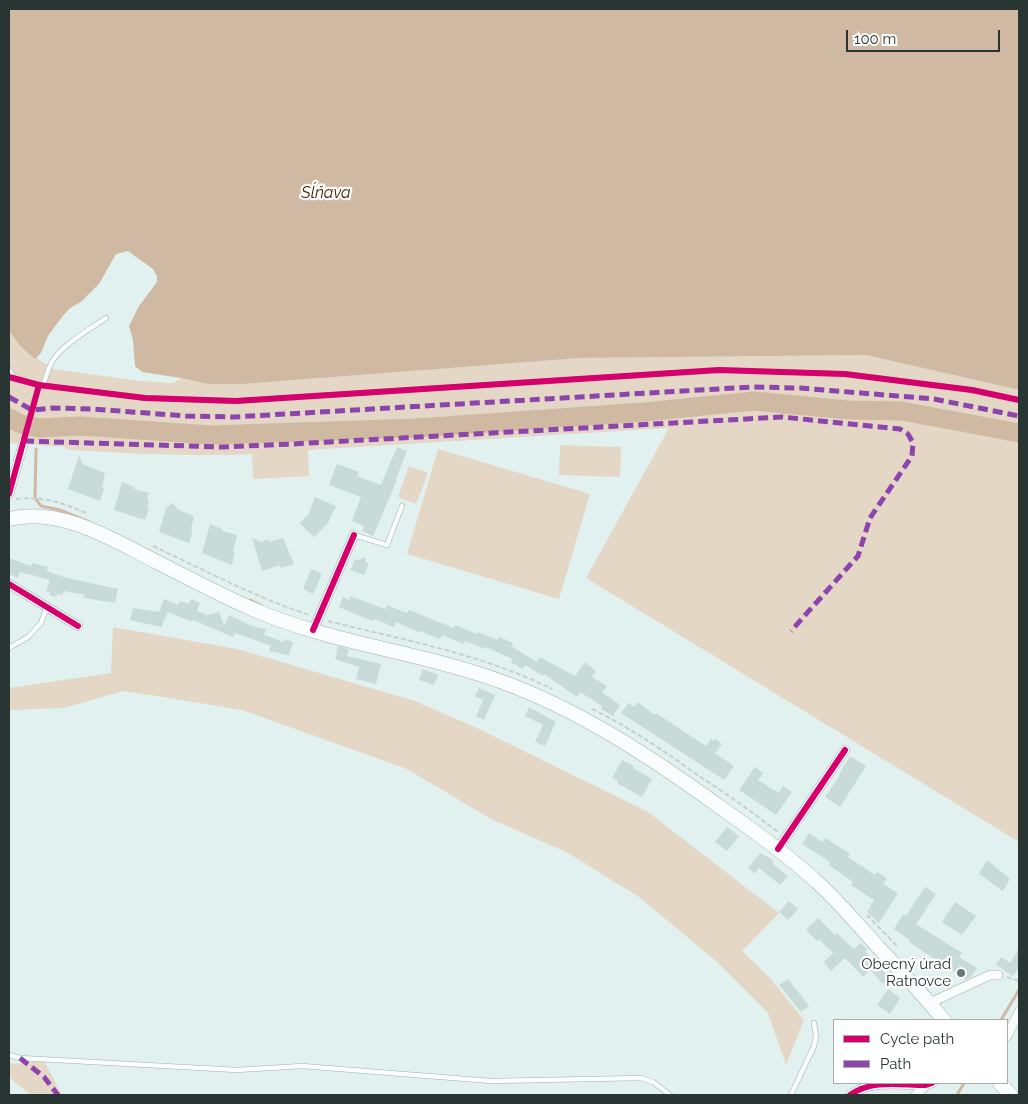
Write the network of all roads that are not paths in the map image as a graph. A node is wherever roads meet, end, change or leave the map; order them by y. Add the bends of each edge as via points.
1 (106, 318) dead end
2 (9, 370) edge
3 (9, 377) edge
4 (15, 379) junction
5 (41, 386) junction
6 (1019, 400) edge
7 (25, 437) joint
8 (9, 494) edge
9 (402, 506) dead end
10 (9, 519) edge
11 (354, 535) joint
12 (9, 584) edge
13 (47, 606) junction
14 (78, 626) dead end
15 (313, 630) junction
16 (9, 648) edge
17 (845, 750) dead end
18 (778, 849) junction
19 (998, 975) road end
20 (930, 1003) junction
21 (1019, 1012) edge
22 (943, 1019) edge
23 (814, 1023) dead end
24 (1008, 1034) edge
25 (9, 1055) edge
26 (929, 1084) edge
27 (1001, 1084) edge
28 (670, 1095) edge
29 (791, 1095) edge
30 (850, 1095) edge
31 (916, 1095) edge
32 (1011, 1095) edge

1 - 5 lane via 54,358
2 - 4 lane
3 - 4 lane
4 - 5 lane
5 - 6 lane via 145,398 236,401 719,370 845,374 972,390
5 - 7 lane
7 - 8 street
9 - 11 lane via 387,545
10 - 15 main road via 39,516 74,524 101,534 250,608
11 - 15 street
12 - 13 street
13 - 14 street
13 - 16 lane via 41,623 28,637
15 - 18 main road via 455,666 539,697 619,739
17 - 18 street
18 - 20 main road via 834,899
19 - 20 street via 990,975
20 - 22 main road
21 - 24 street
23 - 29 lane via 814,1046
25 - 28 lane via 237,1070 302,1066 491,1081 641,1078 653,1082
26 - 30 street via 878,1084
26 - 31 street
27 - 32 main road

